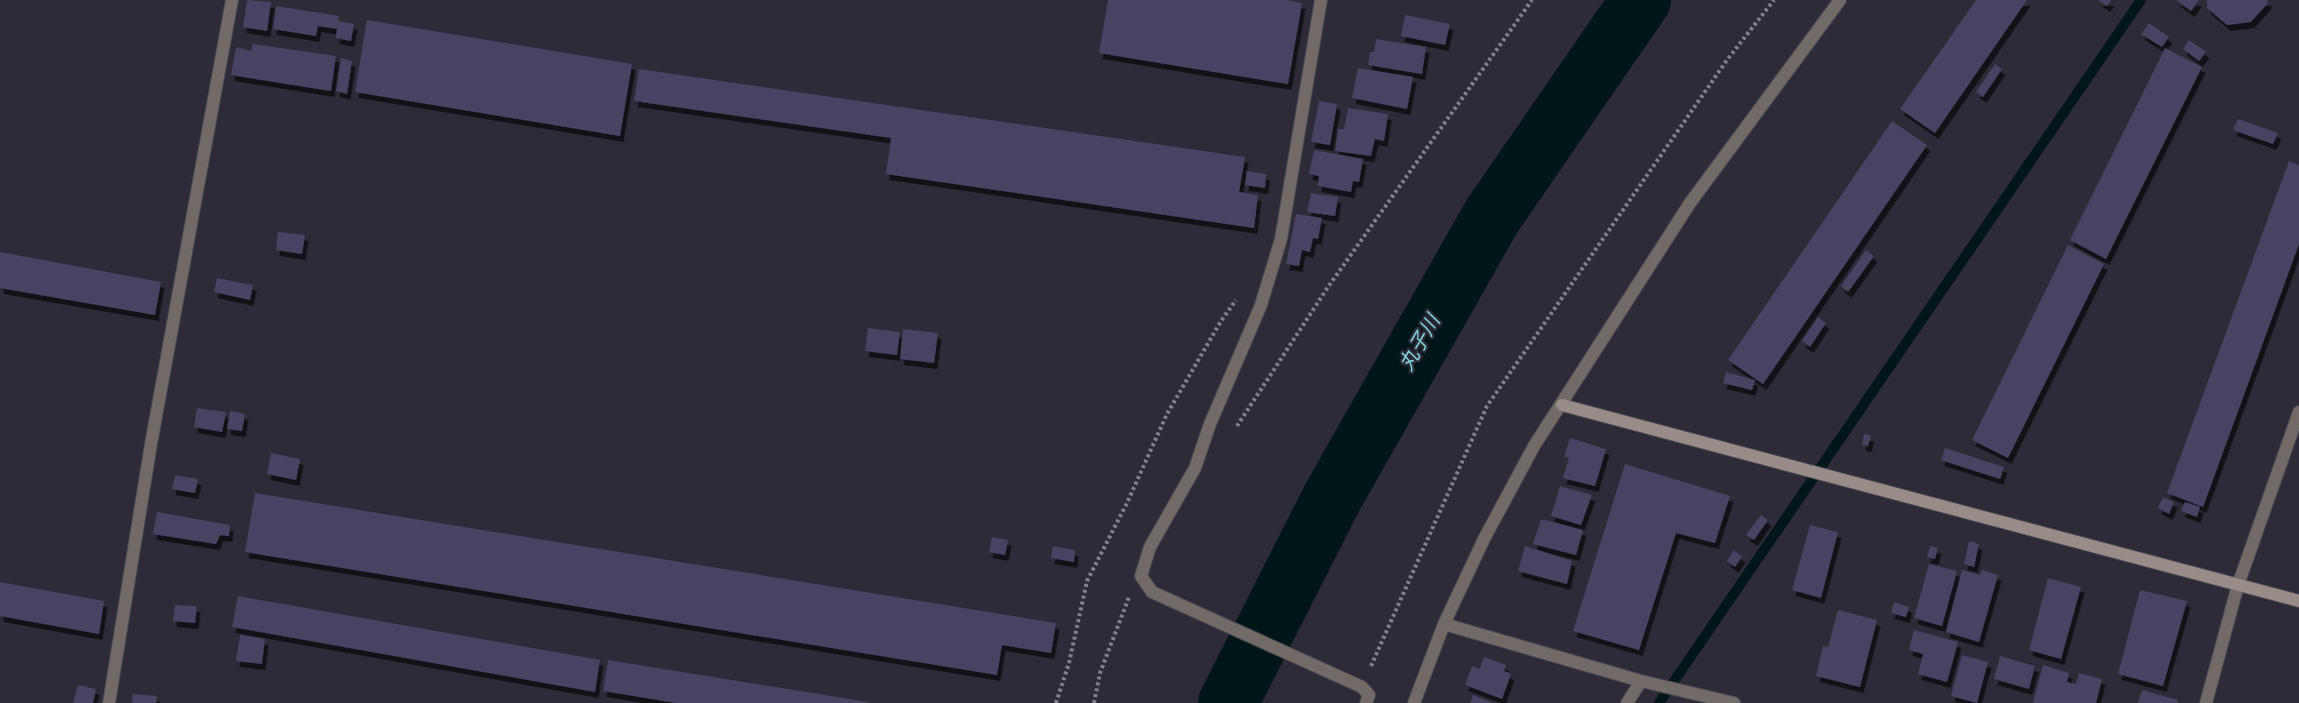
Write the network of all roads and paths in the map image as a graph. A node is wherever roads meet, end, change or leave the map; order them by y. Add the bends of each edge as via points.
1 (232, 0) edge
2 (1321, 0) edge
3 (1532, 0) edge
4 (1774, 0) edge
5 (1840, 0) edge
6 (1241, 294) dead end
7 (1562, 405) junction
8 (2299, 412) edge
9 (1235, 429) dead end
10 (1141, 576) junction
11 (2238, 585) junction
12 (2299, 601) edge
13 (1444, 624) junction
14 (1641, 681) junction
15 (1356, 684) junction
16 (110, 703) edge
17 (1056, 703) edge
18 (1094, 703) edge
19 (1366, 703) edge
20 (1414, 703) edge
21 (1627, 703) edge
22 (1733, 703) edge
23 (2206, 703) edge

1 - 16 street via 151,444
2 - 10 street via 1281,239 1261,305 1195,468 1150,547
3 - 9 path via 1328,287
4 - 15 path via 1487,406
5 - 7 street via 1690,203
6 - 17 path via 1167,414 1087,581
7 - 11 street
7 - 13 street via 1534,447 1484,539
8 - 11 street
10 - 15 street via 1152,592
10 - 18 path via 1100,673
11 - 12 street
11 - 23 street
13 - 14 street
13 - 20 street
14 - 21 street
14 - 22 street
15 - 19 street via 1369,695

